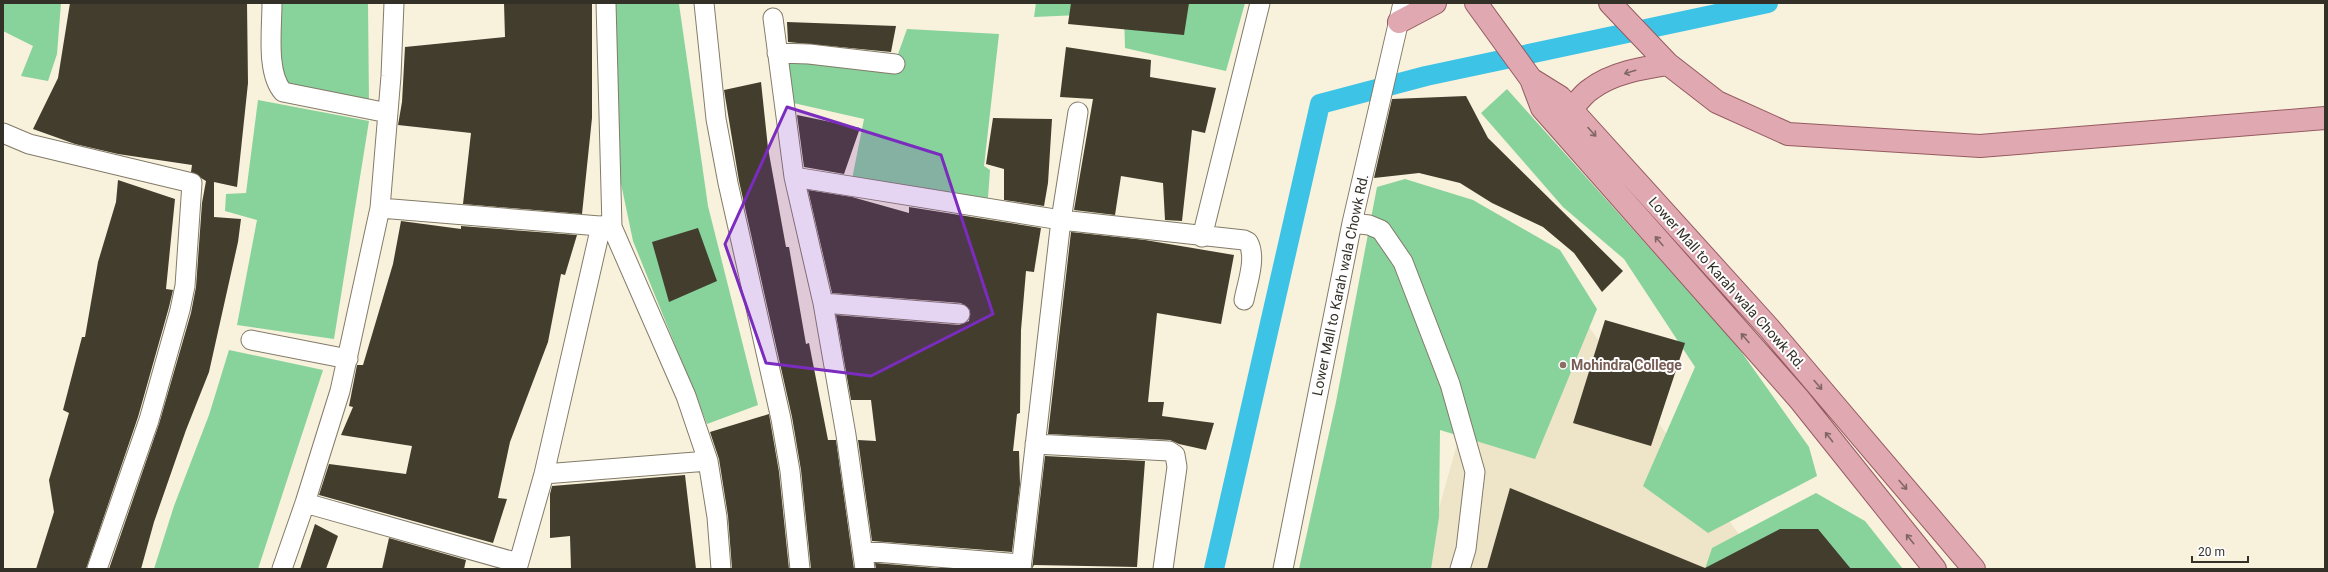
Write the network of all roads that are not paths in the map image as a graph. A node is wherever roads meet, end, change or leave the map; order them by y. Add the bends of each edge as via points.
1 (272, 3) edge
2 (394, 3) edge
3 (606, 3) edge
4 (704, 3) edge
5 (1260, 3) edge
6 (1435, 3) edge
7 (1476, 3) edge
8 (1610, 3) edge
9 (1401, 12) edge
10 (773, 18) dead end
11 (777, 53) junction
12 (1662, 58) junction
13 (895, 64) dead end
14 (1529, 76) junction
15 (1571, 110) junction
16 (1078, 112) dead end
17 (388, 113) junction
18 (2325, 118) edge
19 (3, 133) edge
20 (794, 177) junction
21 (380, 208) junction
22 (1061, 220) junction
23 (1352, 223) junction
24 (607, 226) junction
25 (1202, 237) junction
26 (1244, 300) dead end
27 (823, 303) junction
28 (960, 314) dead end
29 (252, 340) dead end
30 (348, 359) junction
31 (1035, 444) junction
32 (708, 461) junction
33 (544, 474) junction
34 (306, 503) junction
35 (864, 560) edge
36 (518, 566) edge
37 (1021, 566) edge
38 (97, 569) edge
39 (282, 569) edge
40 (721, 569) edge
41 (800, 569) edge
42 (1164, 569) edge
43 (1283, 569) edge
44 (1460, 569) edge
45 (1935, 569) edge
46 (1974, 569) edge

1 - 17 street via 272,68 276,84 283,92
2 - 17 street
3 - 24 street
4 - 41 street via 716,119 781,419 790,471
5 - 25 street
6 - 9 main road
7 - 14 main road, Lower Mall to Karah wala Chowk Rd.
8 - 12 main road
9 - 23 street, Lower Mall to Karah wala Chowk Rd.
10 - 11 street
11 - 13 street
11 - 20 street
12 -> 15 main road via 1646,68 1611,78 1590,89
12 - 18 main road via 1717,102 1788,134 1980,146
14 - 15 main road, Lower Mall to Karah wala Chowk Rd. via 1560,97
45 -> 14 main road via 1799,400 1542,108
15 -> 46 main road, Lower Mall to Karah wala Chowk Rd. via 1769,328
16 - 22 street
17 - 21 street
19 - 38 street via 30,144 192,184 185,286 180,310 149,420
20 - 22 street
20 - 27 street
21 - 24 street
21 - 30 street
22 - 25 street
22 - 31 street
23 - 43 street, Lower Mall to Karah wala Chowk Rd.
23 - 44 street via 1369,225 1381,230 1403,262 1450,384 1475,472 1466,549
24 - 32 street via 686,396
24 - 33 street
25 - 26 street via 1248,242 1252,259
27 - 28 street
27 - 35 street
29 - 30 street
30 - 34 street
31 - 37 street
31 - 42 street via 1169,450 1175,456 1177,467
32 - 33 street
32 - 40 street via 718,524
33 - 36 street
34 - 36 street
34 - 39 street
35 - 37 street

